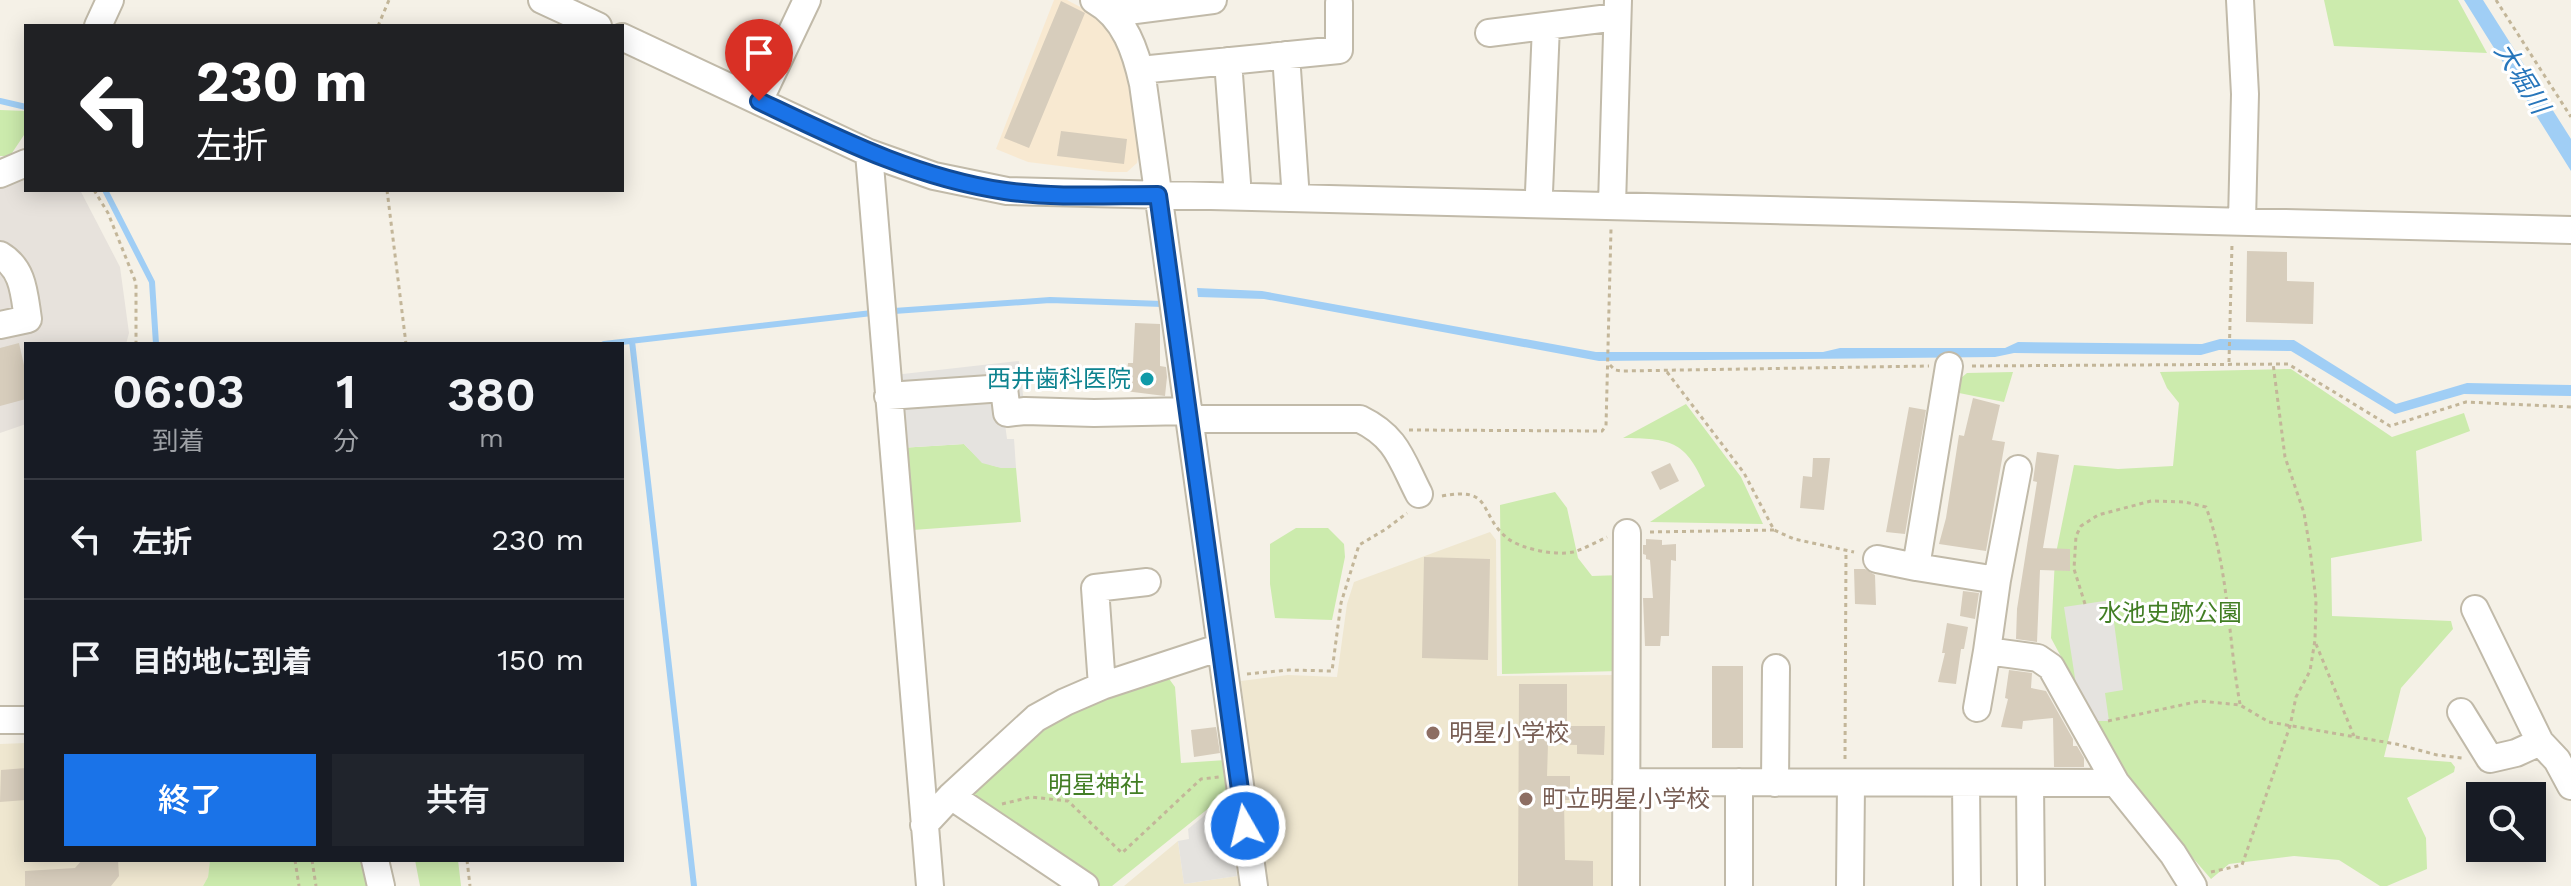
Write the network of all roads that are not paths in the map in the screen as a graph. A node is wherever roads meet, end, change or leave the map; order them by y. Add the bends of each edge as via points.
1 (110, 0) edge
2 (542, 0) edge
3 (807, 0) edge
4 (1213, 0) edge
5 (2240, 0) edge
6 (1339, 3) dead end
7 (1103, 7) edge
8 (1617, 8) edge
9 (99, 24) edge
10 (594, 24) edge
11 (1546, 26) junction
12 (1489, 33) dead end
13 (624, 38) edge
14 (1286, 55) junction
15 (1228, 61) junction
16 (1140, 70) junction
17 (759, 101) junction
18 (869, 153) junction
19 (24, 164) edge
20 (0, 174) edge
21 (1237, 183) dead end
22 (1295, 185) dead end
23 (1539, 188) dead end
24 (1158, 195) junction
25 (1612, 205) junction
26 (2238, 220) junction
27 (2571, 230) edge
28 (0, 255) edge
29 (0, 325) edge
30 (1949, 366) road end
31 (888, 396) junction
32 (1190, 415) junction
33 (2018, 469) dead end
34 (1419, 494) road end
35 (1627, 533) road end
36 (1877, 559) road end
37 (1916, 567) junction
38 (1997, 580) junction
39 (1147, 582) dead end
40 (2475, 609) dead end
41 (1221, 647) junction
42 (1987, 651) junction
43 (1776, 668) dead end
44 (1102, 686) junction
45 (1977, 708) dead end
46 (2461, 712) dead end
47 (0, 720) edge
48 (24, 720) edge
49 (2540, 742) junction
50 (1626, 782) junction
51 (1739, 782) junction
52 (1775, 783) junction
53 (1966, 783) junction
54 (2030, 783) junction
55 (2116, 783) junction
56 (1848, 784) junction
57 (2571, 786) edge
58 (960, 803) junction
59 (924, 825) junction
60 (375, 862) edge
61 (2183, 884) edge
62 (381, 886) edge
63 (930, 886) edge
64 (1085, 886) edge
65 (1254, 886) edge
66 (1626, 886) edge
67 (1739, 886) edge
68 (1850, 886) edge
69 (1967, 886) edge
70 (2031, 886) edge

1 - 9 street
2 - 10 street
3 - 17 street
4 - 7 street
5 - 26 street via 2245,94
6 - 14 street via 1339,50
7 - 16 street via 1127,37
8 - 11 street
8 - 25 street
11 - 12 street
11 - 23 street
13 - 17 street
14 - 15 street
14 - 22 street
15 - 16 street
15 - 21 street
16 - 24 street
17 - 18 street
18 - 24 street via 934,176 1007,191
18 - 31 street
19 - 20 street
24 - 25 street
24 - 32 street
25 - 26 street
26 - 27 street
28 - 29 street via 21,276 28,319
30 - 37 street
31 - 32 street via 1004,388 1007,413
31 - 59 street
32 - 34 street via 1360,419 1381,429
32 - 41 street
33 - 38 street
35 - 50 street
36 - 37 street
37 - 38 street
38 - 42 street
39 - 44 street via 1095,588
40 - 49 street
41 - 44 street
41 - 65 street
42 - 45 street
42 - 55 street via 2046,661
43 - 52 street
44 - 58 street via 1036,718
46 - 49 street via 2490,759
47 - 48 street
49 - 57 street
50 - 51 street
50 - 66 street
51 - 52 street
51 - 67 street
52 - 56 street
53 - 54 street
53 - 56 street
53 - 69 street
54 - 55 street
54 - 70 street
55 - 61 street via 2173,854
56 - 68 street
58 - 59 street
58 - 64 street
59 - 63 street
60 - 62 street

